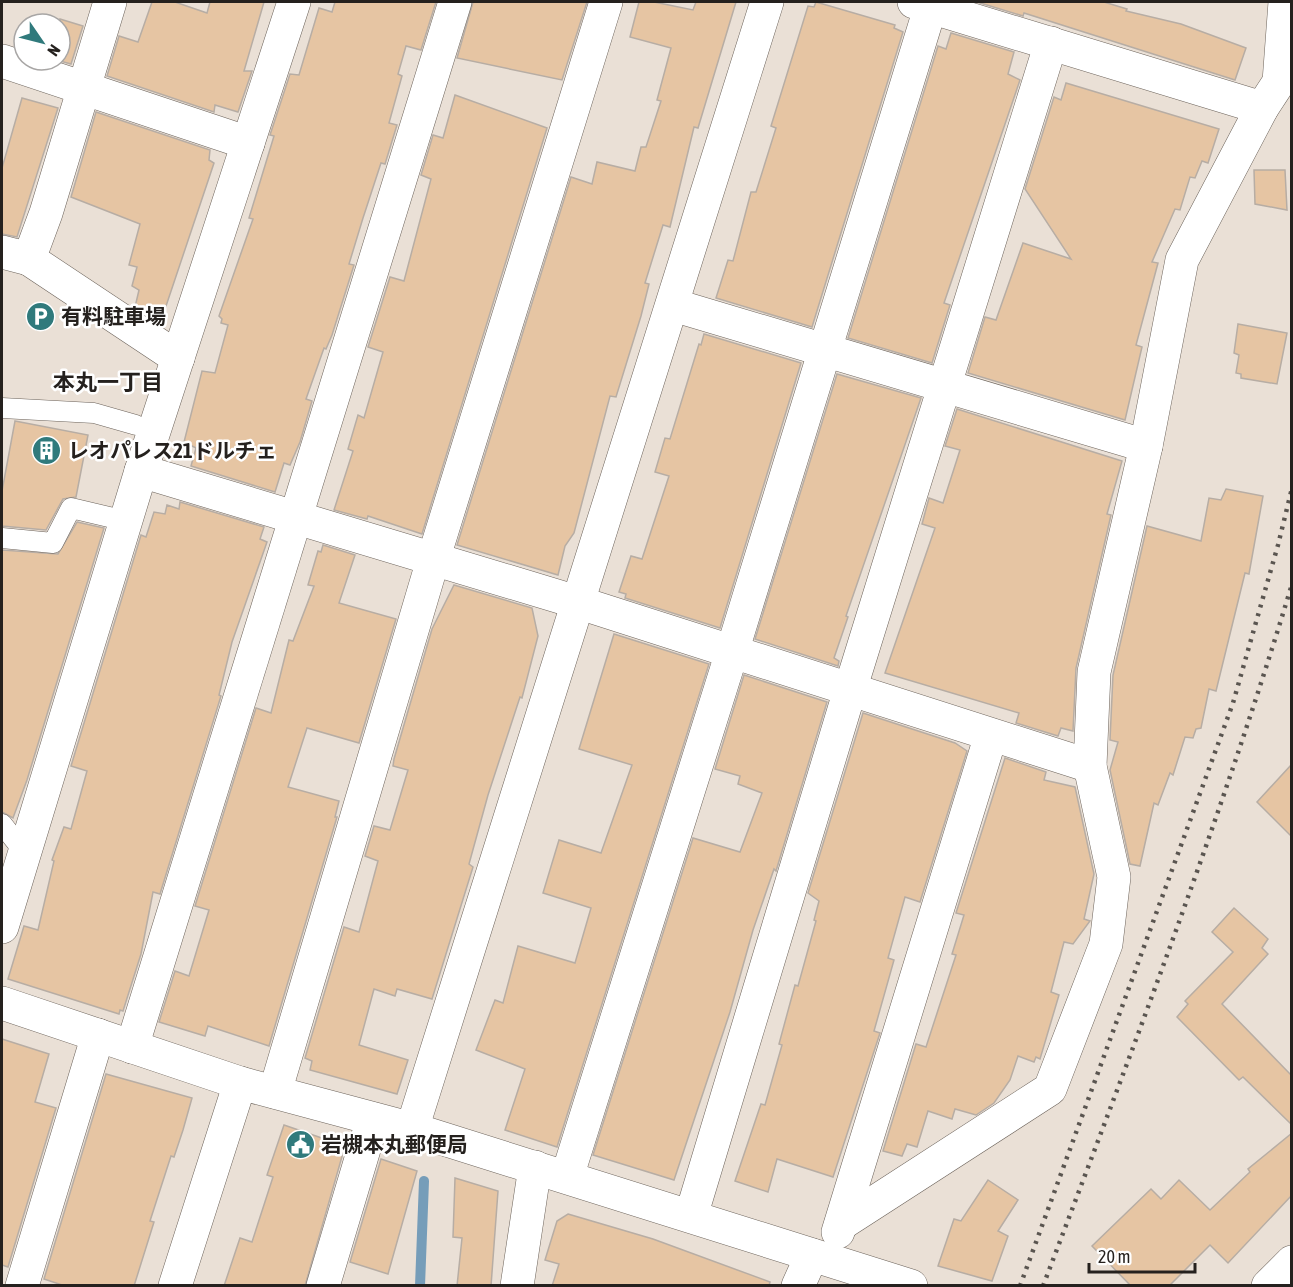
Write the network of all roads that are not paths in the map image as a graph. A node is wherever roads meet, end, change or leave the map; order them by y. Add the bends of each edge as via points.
1 (110, 2) edge
2 (294, 2) edge
3 (455, 2) edge
4 (606, 2) edge
5 (767, 2) edge
6 (1286, 2) edge
7 (925, 3) edge
8 (1051, 43) junction
9 (2, 61) edge
10 (82, 88) junction
11 (1262, 108) junction
12 (248, 143) junction
13 (15, 255) edge
14 (673, 305) junction
15 (824, 349) junction
16 (178, 358) junction
17 (945, 384) junction
18 (2, 408) edge
19 (136, 425) dead end
20 (1146, 446) junction
21 (141, 471) junction
22 (294, 518) junction
23 (126, 521) junction
24 (2, 538) edge
25 (434, 560) junction
26 (580, 603) junction
27 (732, 652) junction
28 (850, 690) junction
29 (991, 735) junction
30 (1090, 766) junction
31 (2, 824) edge
32 (25, 853) junction
33 (2, 927) edge
34 (2, 1003) edge
35 (98, 1035) junction
36 (132, 1047) junction
37 (240, 1083) junction
38 (275, 1092) junction
39 (373, 1119) junction
40 (412, 1129) junction
41 (535, 1167) junction
42 (567, 1177) junction
43 (692, 1216) junction
44 (841, 1224) junction
45 (821, 1258) junction
46 (1292, 1262) edge
47 (22, 1286) edge
48 (175, 1286) edge
49 (323, 1286) edge
50 (517, 1286) edge
51 (798, 1286) edge
52 (911, 1286) edge
53 (1268, 1286) edge

1 - 10 street
2 - 12 street
3 - 22 street
4 - 25 street
5 - 14 street
6 - 11 street via 1279,82
7 - 8 street
7 - 15 street
8 - 11 street
8 - 17 street
9 - 10 street
10 - 12 street
10 - 13 street via 46,213
11 - 20 street via 1182,260
12 - 16 street
13 - 16 street
14 - 15 street
14 - 26 street
15 - 17 street
15 - 27 street
16 - 21 street
17 - 20 street
17 - 28 street
18 - 19 lane via 94,413
20 - 30 street via 1094,672
21 - 22 street
21 - 23 street
22 - 25 street
22 - 36 street
23 - 24 lane via 71,508 53,543
23 - 32 street
25 - 26 street
25 - 38 street
26 - 27 street
26 - 40 street
27 - 28 street
27 - 42 street
28 - 29 street
28 - 43 street
29 - 30 street
29 - 44 street
30 - 44 street via 1114,877 1106,944 1050,1089
31 - 32 lane
32 - 33 street
34 - 35 street
35 - 36 street
35 - 47 street
36 - 37 street
37 - 38 street
37 - 48 street
38 - 39 street
39 - 40 street
39 - 49 street
40 - 41 street
41 - 42 street
41 - 50 street
42 - 43 street
43 - 45 street
44 - 45 street
45 - 51 street
45 - 52 street
46 - 53 street

